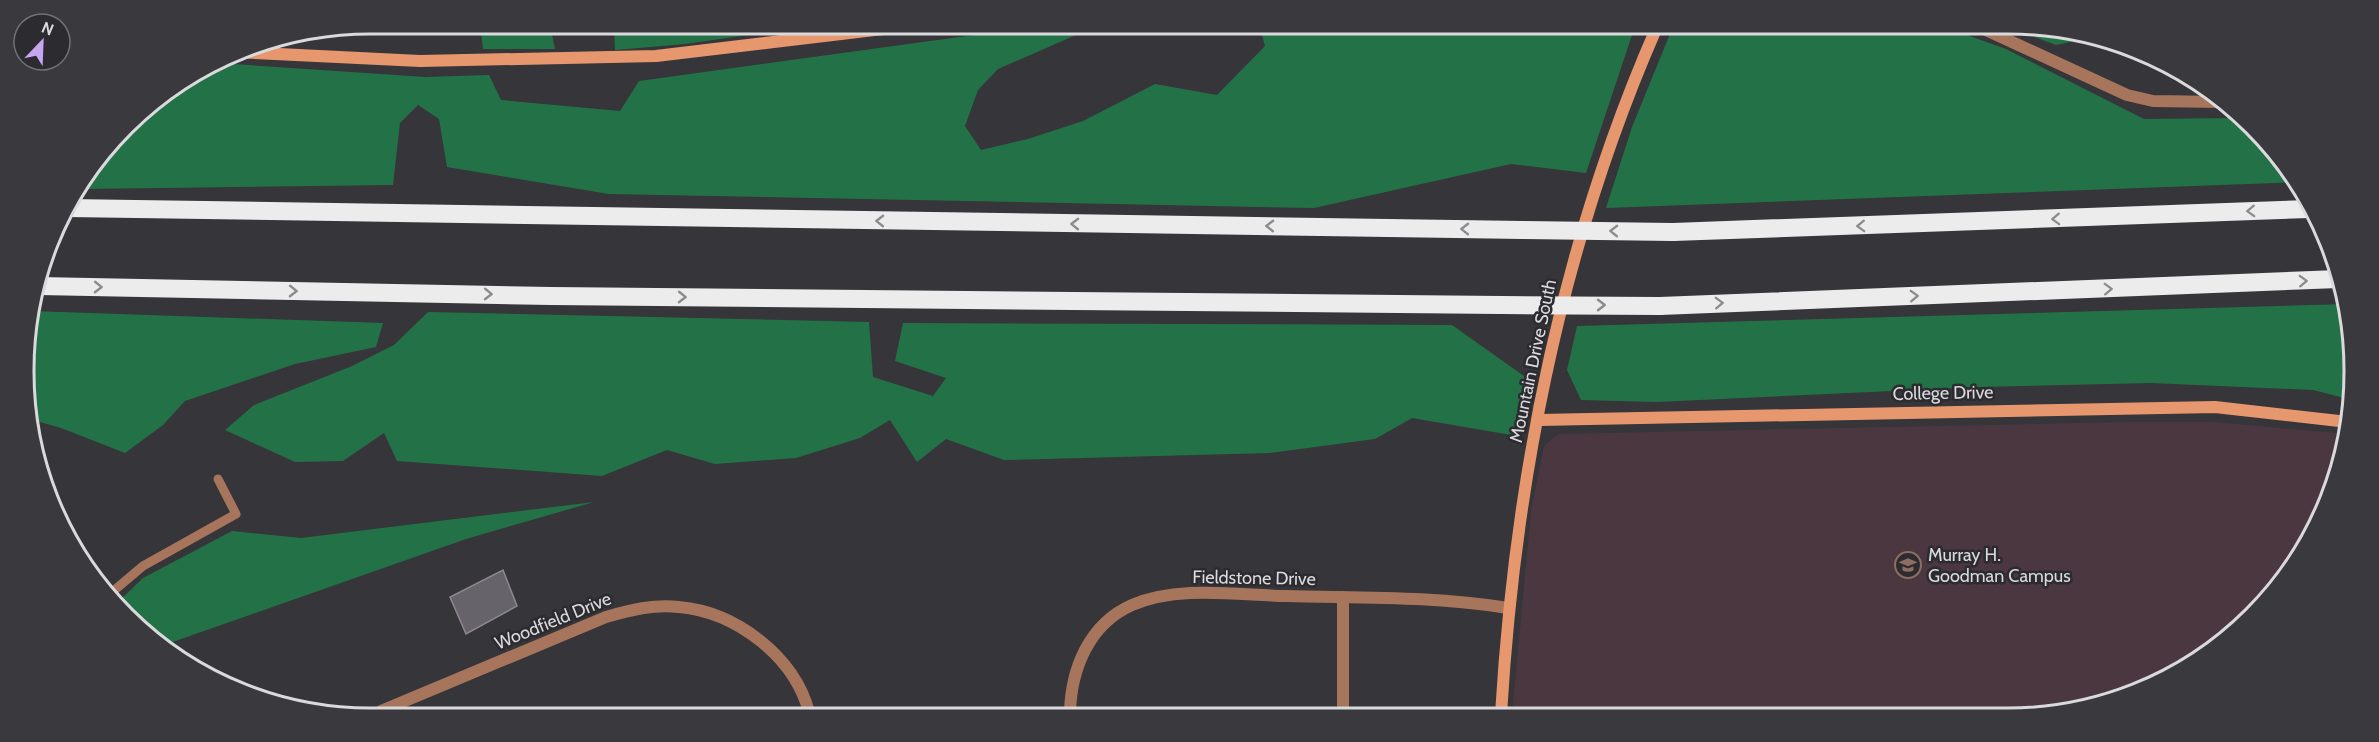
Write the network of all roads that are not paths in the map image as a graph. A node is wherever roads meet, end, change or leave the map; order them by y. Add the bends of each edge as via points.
1 (841, 34) edge
2 (1654, 34) edge
3 (1995, 34) edge
4 (260, 53) edge
5 (2210, 102) edge
6 (77, 208) edge
7 (2303, 209) edge
8 (2332, 279) edge
9 (45, 286) edge
10 (1539, 420) junction
11 (2341, 421) edge
12 (218, 479) dead end
13 (115, 589) edge
14 (1344, 597) junction
15 (1508, 608) junction
16 (388, 708) edge
17 (807, 708) edge
18 (1070, 708) edge
19 (1343, 708) edge
20 (1501, 708) edge

1 - 4 street via 656,56 420,61
2 - 10 street, Mountain Drive South via 1612,143 1579,246
3 - 5 street via 2127,95 2153,101
7 -> 6 highway, bridge via 1673,232
9 -> 8 highway, bridge via 551,296 1660,306
10 - 11 street, College Drive via 2215,406
10 - 15 street, Mountain Drive South via 1523,497
12 - 13 lane via 236,514 143,566
14 - 15 street, Fieldstone Drive via 1414,597
14 - 18 street, Fieldstone Drive via 1175,594 1130,606 1084,648 1073,681
14 - 19 street
15 - 20 street, Mountain Drive South
16 - 17 street, Woodfield Drive via 606,617 631,609 679,607 734,624 766,646 790,673

